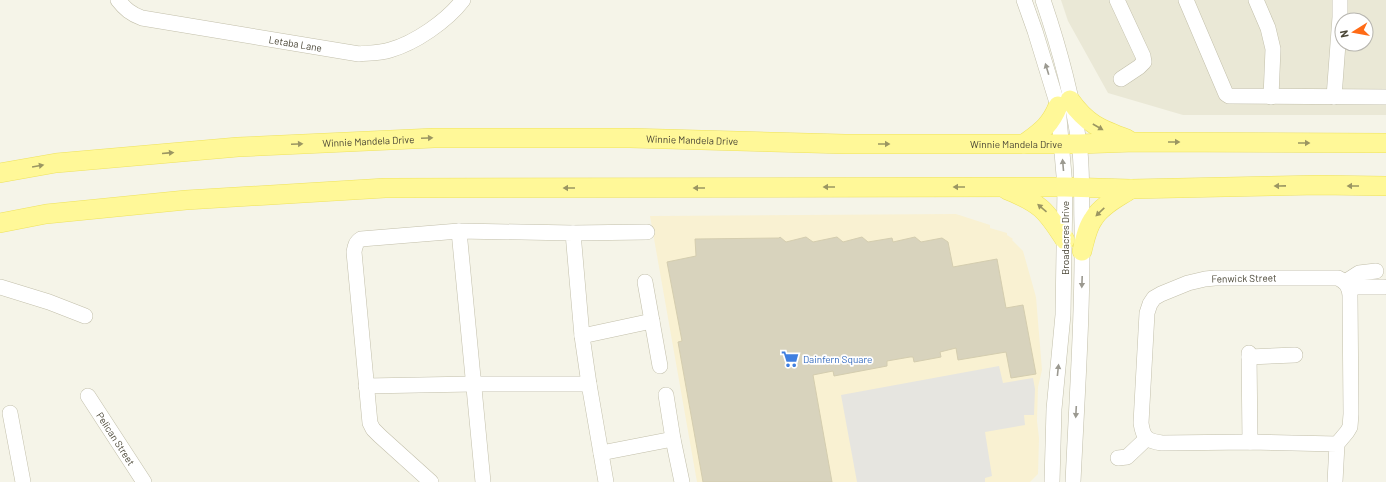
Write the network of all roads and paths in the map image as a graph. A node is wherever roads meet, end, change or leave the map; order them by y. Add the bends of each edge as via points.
1 (118, 0) edge
2 (1024, 0) edge
3 (1043, 0) edge
4 (1117, 0) edge
5 (1186, 0) edge
6 (1256, 0) edge
7 (1266, 0) edge
8 (1340, 0) edge
9 (459, 1) edge
10 (1268, 28) junction
11 (1121, 79) dead end
12 (1271, 97) junction
13 (1334, 97) junction
14 (1386, 97) edge
15 (1064, 103) junction
16 (1135, 142) junction
17 (1386, 143) edge
18 (1024, 144) junction
19 (1070, 144) junction
20 (0, 173) edge
21 (1386, 186) edge
22 (998, 187) junction
23 (1073, 187) junction
24 (1132, 189) junction
25 (0, 223) edge
26 (459, 231) junction
27 (647, 232) dead end
28 (573, 233) junction
29 (1065, 240) junction
30 (1082, 251) junction
31 (1376, 271) dead end
32 (645, 282) dead end
33 (1347, 285) junction
34 (0, 287) edge
35 (1384, 287) dead end
36 (85, 316) dead end
37 (652, 321) junction
38 (582, 336) junction
39 (1294, 355) dead end
40 (660, 366) dead end
41 (473, 384) junction
42 (589, 384) junction
43 (366, 386) junction
44 (666, 395) dead end
45 (88, 396) dead end
46 (10, 413) dead end
47 (673, 439) junction
48 (1146, 439) junction
49 (1250, 442) junction
50 (1337, 444) junction
51 (601, 453) junction
52 (1053, 457) junction
53 (1118, 458) dead end
54 (23, 482) edge
55 (144, 482) edge
56 (431, 482) edge
57 (483, 482) edge
58 (606, 482) edge
59 (682, 482) edge
60 (1046, 482) edge
61 (1052, 482) edge
62 (1073, 482) edge
63 (1336, 482) edge

1 - 9 street, Letaba Lane via 125,9 142,18 359,54 390,50 404,44 452,14
15 -> 2 street, Broadacres Drive
3 - 15 street, Broadacres Drive via 1055,37
4 - 11 street via 1144,56 1140,68
5 - 12 street via 1226,94
6 - 10 street
7 - 10 street
8 - 13 street
10 - 12 street via 1273,49
12 - 13 street
13 - 14 street
15 -> 16 main road via 1096,126
15 - 18 main road via 1054,118
15 - 19 street, Broadacres Drive
16 -> 17 main road, Winnie Mandela Drive
16 - 19 main road, Winnie Mandela Drive
18 - 19 main road, Winnie Mandela Drive
20 -> 18 main road, Winnie Mandela Drive via 56,163 238,147 434,138
19 - 23 street, Broadacres Drive
21 -> 24 main road
22 - 23 main road
22 -> 25 main road via 385,188 186,200 46,214
29 -> 22 main road via 1046,211 1023,196
23 - 24 main road
23 - 29 street, Broadacres Drive
23 - 30 street, Broadacres Drive
24 -> 30 main road via 1103,208 1094,218
26 - 28 street
26 - 41 street
26 - 43 street via 367,237 357,242 354,252
27 - 28 street
28 - 38 street
52 -> 29 street, Broadacres Drive via 1054,409 1064,314
30 -> 62 street, Broadacres Drive
31 - 33 street via 1359,273
32 - 37 street
33 - 35 street, Fenwick Street
33 - 48 street, Fenwick Street via 1338,278 1215,278 1188,283 1154,298 1147,313 1141,423
33 - 50 street via 1350,295 1351,414 1350,427
34 - 36 street
37 - 38 street
37 - 40 street
38 - 42 street
39 - 49 street via 1249,355
41 - 42 street
41 - 43 street
41 - 57 street
42 - 51 street
43 - 56 street via 373,429
44 - 47 street
45 - 55 street, Pelican Street
46 - 54 street
47 - 51 street
47 - 59 street
48 - 49 street via 1162,443
48 - 53 street via 1127,457
49 - 50 street
50 - 63 street
51 - 58 street
52 - 60 street
52 - 61 street, Broadacres Drive

